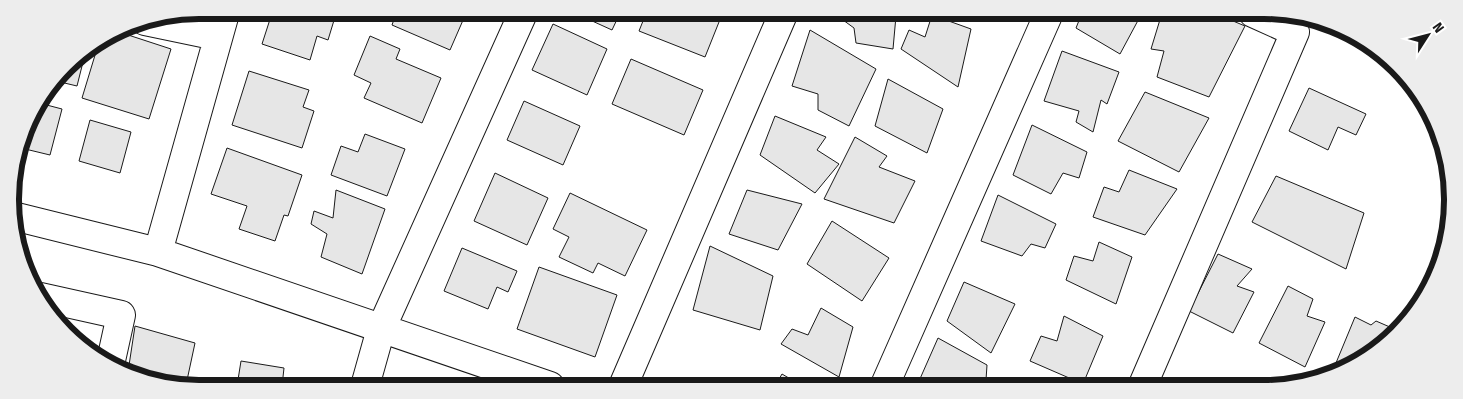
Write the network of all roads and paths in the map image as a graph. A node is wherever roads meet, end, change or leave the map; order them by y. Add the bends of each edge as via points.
1 (223, 19) edge
2 (520, 19) edge
3 (781, 19) edge
4 (1046, 19) edge
5 (1266, 19) edge
6 (158, 24) edge
7 (217, 36) junction
8 (20, 218) edge
9 (158, 252) junction
10 (48, 299) edge
11 (381, 329) junction
12 (112, 358) edge
13 (368, 380) edge
14 (532, 380) edge
15 (626, 380) edge
16 (887, 380) edge
17 (1145, 380) edge

1 - 7 street
2 - 11 street
3 - 15 street
4 - 16 street
5 - 17 street via 1295,32
6 - 7 street
7 - 9 street
8 - 9 street
9 - 11 street
10 - 12 street via 121,315
11 - 13 street
11 - 14 street

